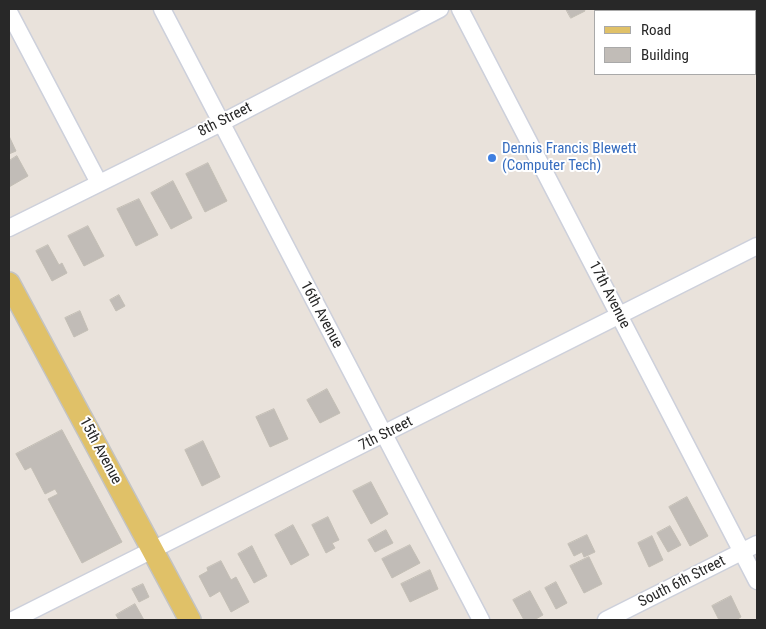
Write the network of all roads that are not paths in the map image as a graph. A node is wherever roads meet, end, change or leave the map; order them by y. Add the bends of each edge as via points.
1 (162, 9) edge
2 (440, 9) edge
3 (460, 9) edge
4 (9, 12) edge
5 (221, 123) junction
6 (99, 183) junction
7 (9, 228) edge
8 (757, 246) edge
9 (9, 283) edge
10 (620, 316) junction
11 (384, 435) junction
12 (757, 544) edge
13 (153, 549) junction
14 (742, 552) junction
15 (757, 581) edge
16 (13, 620) edge
17 (190, 620) edge
18 (481, 620) edge
19 (606, 620) edge

1 - 5 street, 16th Avenue
2 - 5 street, 8th Street
3 - 10 street, 17th Avenue
4 - 6 street
5 - 6 street, 8th Street
5 - 11 street, 16th Avenue
6 - 7 street, 8th Street
8 - 10 street, 7th Street
9 - 13 main road, 15th Avenue
10 - 11 street, 7th Street
10 - 14 street, 17th Avenue
11 - 13 street, 7th Street
11 - 18 street, 16th Avenue
12 - 14 street, South 6th Street
13 - 16 street, 7th Street
13 - 17 main road, 15th Avenue
14 - 15 street, 17th Avenue
14 - 19 street, South 6th Street

